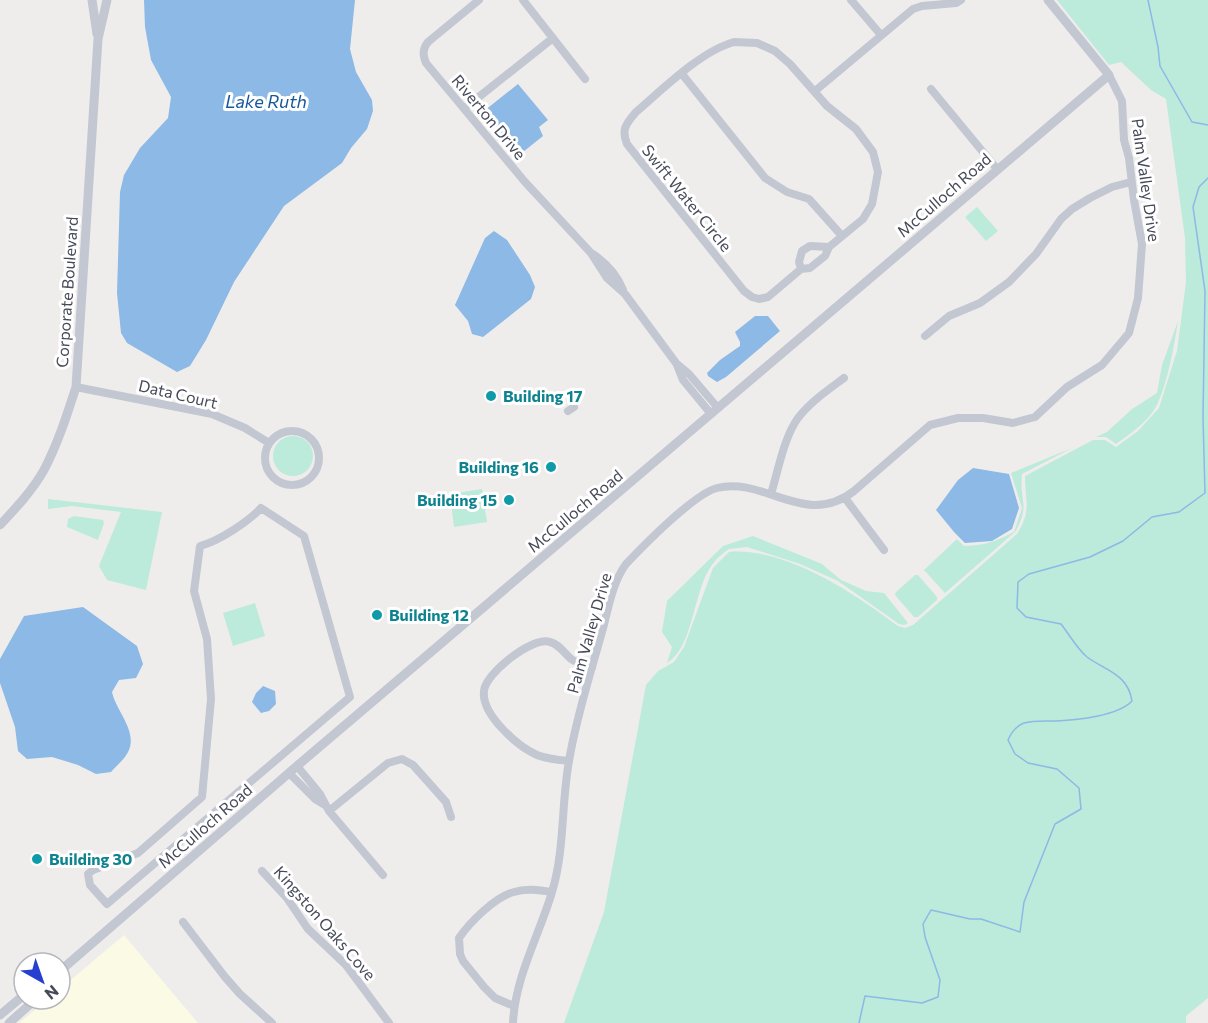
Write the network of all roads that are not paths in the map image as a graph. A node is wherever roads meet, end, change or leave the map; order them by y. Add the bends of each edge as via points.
1 (92, 0) edge
2 (107, 0) edge
3 (479, 0) edge
4 (523, 0) edge
5 (851, 0) edge
6 (961, 0) edge
7 (1048, 0) edge
8 (881, 35) junction
9 (553, 38) junction
10 (98, 39) junction
11 (682, 74) junction
12 (1109, 75) junction
13 (585, 79) dead end
14 (931, 89) dead end
15 (816, 91) junction
16 (465, 108) junction
17 (998, 169) junction
18 (1131, 182) junction
19 (842, 236) junction
20 (829, 247) junction
21 (801, 269) junction
22 (925, 336) dead end
23 (844, 378) dead end
24 (76, 387) junction
25 (715, 411) junction
26 (269, 443) junction
27 (771, 494) junction
28 (845, 498) junction
29 (269, 511) joint
30 (0, 525) edge
31 (884, 550) dead end
32 (592, 669) junction
33 (569, 761) junction
34 (293, 770) junction
35 (327, 808) junction
36 (451, 817) dead end
37 (262, 871) dead end
38 (383, 875) dead end
39 (552, 892) junction
40 (183, 922) dead end
41 (72, 961) edge
42 (12, 1005) edge
43 (514, 1006) junction
44 (22, 1011) edge
45 (0, 1015) edge
46 (9, 1023) edge
47 (272, 1023) edge
48 (389, 1023) edge
49 (513, 1023) edge

1 - 10 street, Corporate Boulevard
2 - 10 street, Corporate Boulevard
3 - 16 street, Riverton Drive via 424,48 423,55
4 - 9 street
5 - 8 street
6 - 8 street via 913,9
7 - 12 street
8 - 15 street
9 - 13 street
9 - 16 street
10 - 24 street, Corporate Boulevard
11 - 15 street, Swift Water Circle via 720,46 756,43 775,51
11 - 19 street via 765,178 787,192 809,199
11 - 21 street, Swift Water Circle via 627,123 623,134 627,144 752,297 768,297
12 - 17 street, McCulloch Road
12 - 18 street, Palm Valley Drive via 1122,101
14 - 17 street
15 - 19 street, Swift Water Circle via 827,106 856,129 873,152 878,172 872,204 863,219
16 - 25 street, Riverton Drive via 525,182 614,272 625,294
17 - 25 street, McCulloch Road
18 - 22 street via 1112,187 1072,209 1009,282 980,303 949,316
18 - 28 street, Palm Valley Drive via 1142,244 1136,313 1129,333 1102,365 1067,387 1035,417 1013,423 958,418 930,425
19 - 20 street, Swift Water Circle
20 - 21 street, Swift Water Circle via 825,256 810,268
20 - 21 street, Swift Water Circle via 810,246 802,251
23 - 27 street via 811,404 791,428
24 - 26 street, Data Court via 212,414
24 - 30 street, Corporate Boulevard via 60,436 43,471
25 - 34 street, McCulloch Road
26 - 26 street via 265,462 276,480 302,484 317,470 320,452 316,443 301,431 282,432
27 - 28 street, Palm Valley Drive via 815,506
27 - 32 street, Palm Valley Drive via 731,486 705,493 635,555 616,581
28 - 31 street
29 - 29 street via 304,536 350,697 107,904 90,885 88,874 138,853 202,797 211,699 207,639 194,591 200,546 254,516 261,508
32 - 33 street, Palm Valley Drive
32 - 33 street via 550,642 540,641 500,668 484,690 487,708 519,744 542,757
33 - 39 street, Palm Valley Drive via 562,845
34 - 35 street via 320,794
34 - 41 street, McCulloch Road
35 - 36 street via 388,763 402,759 413,765 446,801
35 - 38 street
37 - 48 street, Kingston Oaks Cove via 308,929 346,965
39 - 43 street, Palm Valley Drive
39 - 43 street via 514,891 477,917 459,938 463,962 495,998
40 - 47 street via 225,977
42 - 45 street
43 - 49 street, Palm Valley Drive
44 - 46 street

